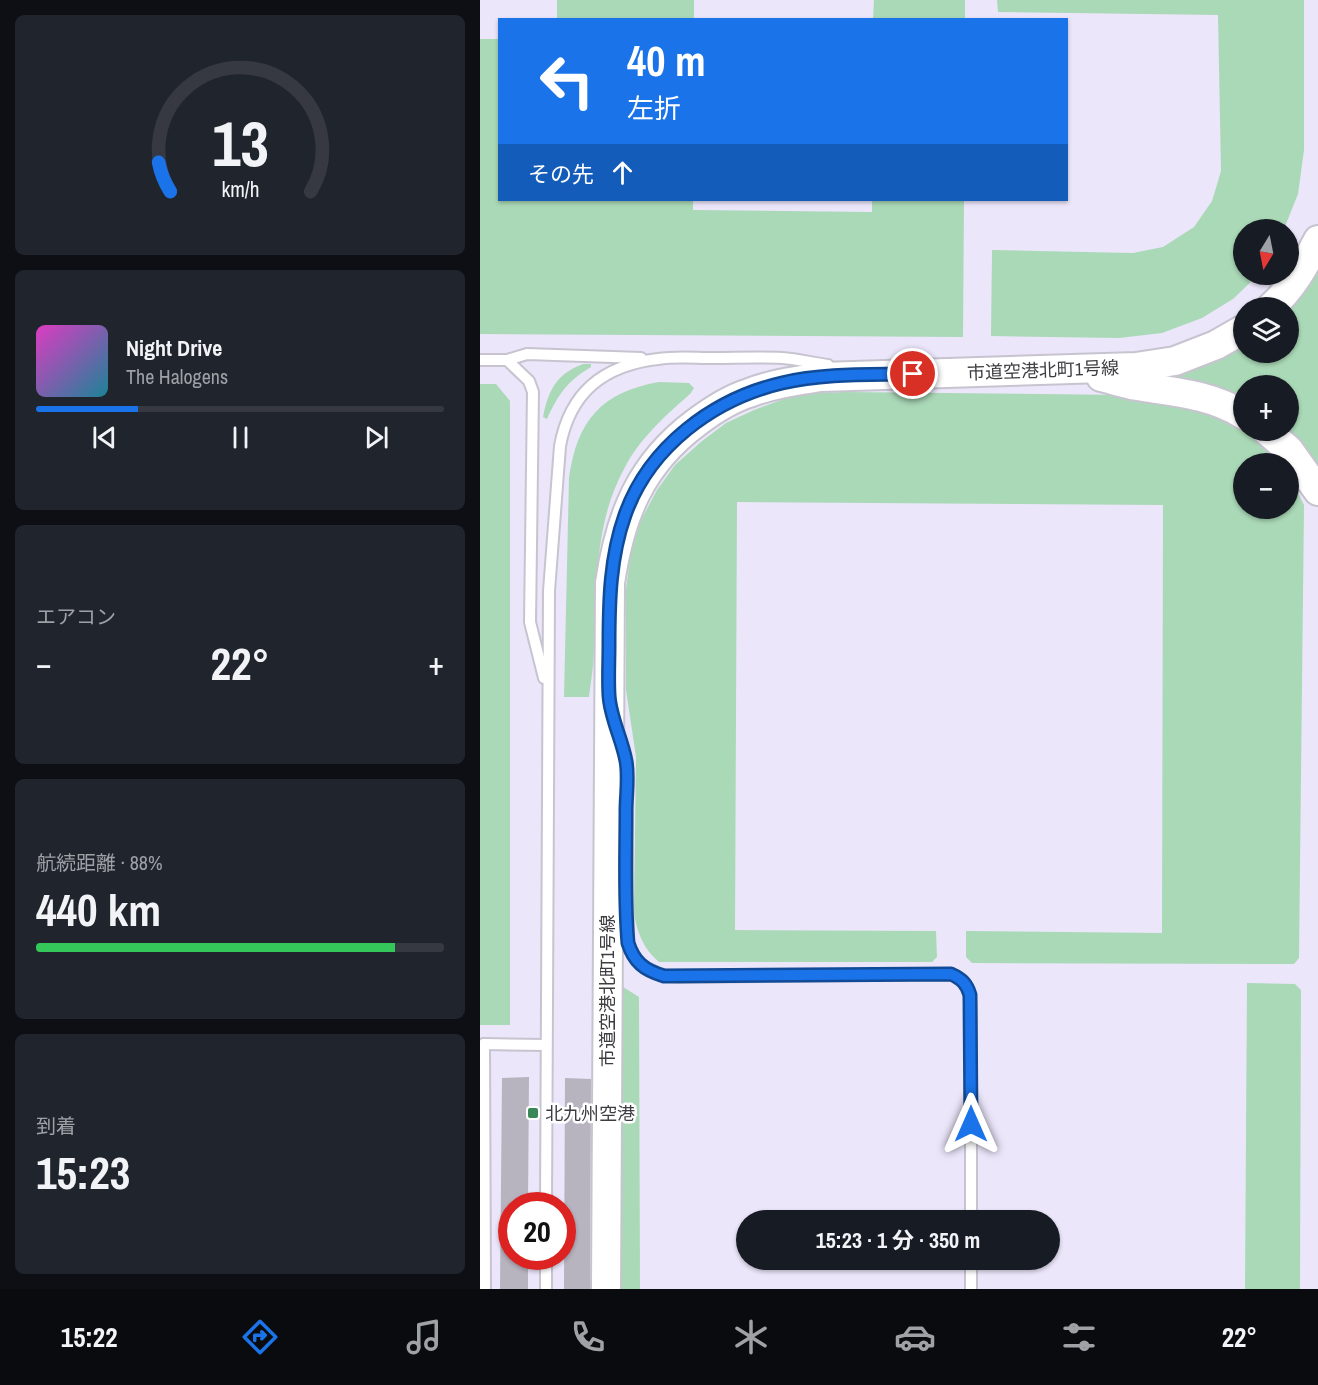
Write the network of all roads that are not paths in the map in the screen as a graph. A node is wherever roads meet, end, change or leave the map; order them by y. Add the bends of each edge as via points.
1 (1318, 240) edge
2 (1281, 297) edge
3 (1233, 335) edge
4 (659, 358) junction
5 (480, 360) edge
6 (507, 360) junction
7 (1070, 370) junction
8 (890, 375) junction
9 (1233, 410) edge
10 (1279, 441) edge
11 (1318, 491) edge
12 (548, 694) junction
13 (609, 698) junction
14 (546, 1045) junction
15 (482, 1046) edge
16 (546, 1192) edge
17 (971, 1210) edge
18 (546, 1270) edge
19 (971, 1270) edge
20 (485, 1289) edge
21 (546, 1289) edge
22 (606, 1289) edge
23 (971, 1289) edge

1 - 2 street
3 - 7 street, 市道空港北町1号線 via 1175,361
4 - 6 lane via 527,354
4 - 8 lane via 783,358
4 - 12 lane via 631,364 597,381 573,405 564,425 549,591
5 - 6 lane
6 - 12 lane via 529,381 533,392 530,622
7 - 8 street, 市道空港北町1号線
7 - 9 street via 1208,398
8 - 13 street, 市道空港北町1号線 via 821,377 747,393 714,409 661,454 640,482 615,548 610,583
10 - 11 street
12 - 14 lane
13 - 17 lane via 626,763 628,943 632,956 640,966 678,977 951,974 960,978 970,995
13 - 22 street, 市道空港北町1号線
14 - 15 lane
14 - 16 lane
15 - 20 lane
18 - 21 lane
19 - 23 lane

